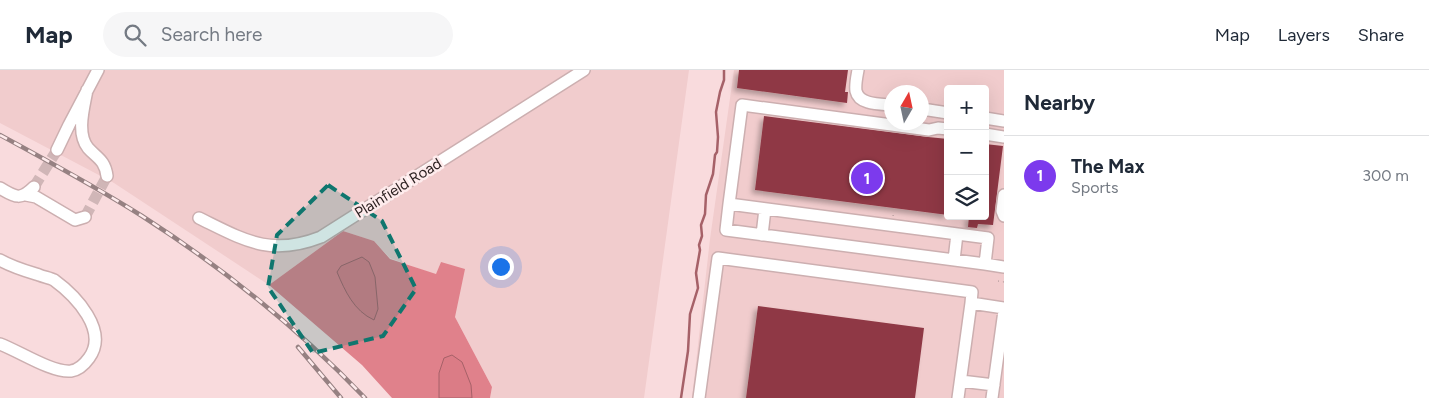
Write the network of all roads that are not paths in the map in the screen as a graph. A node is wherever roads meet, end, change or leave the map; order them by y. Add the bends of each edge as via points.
1 (98, 70) edge
2 (584, 70) edge
3 (858, 70) edge
4 (87, 90) junction
5 (884, 104) edge
6 (929, 110) edge
7 (944, 112) edge
8 (989, 119) edge
9 (1004, 121) edge
10 (944, 129) edge
11 (989, 134) edge
12 (1004, 136) edge
13 (57, 150) tunnel mouth
14 (107, 176) dead end
15 (0, 188) edge
16 (1004, 195) edge
17 (729, 204) junction
18 (765, 209) junction
19 (1004, 216) edge
20 (85, 217) dead end
21 (199, 218) dead end
22 (957, 234) junction
23 (762, 235) junction
24 (0, 260) edge
25 (954, 260) junction
26 (985, 264) junction
27 (1004, 267) edge
28 (971, 303) junction
29 (1004, 309) edge
30 (0, 344) edge
31 (960, 380) junction
32 (998, 380) edge
33 (699, 398) edge
34 (958, 398) edge
35 (992, 398) edge

1 - 4 street
2 - 21 street, Plainfield Road via 321,237 308,242 276,247 261,245
3 - 5 street via 856,89 860,99
4 - 13 street
4 - 14 street via 82,129 84,138 87,147 102,161
6 - 7 street
8 - 9 street
10 - 17 street via 929,130 742,105
11 - 12 street
15 - 20 street via 18,197 30,191 75,220
16 - 19 street
17 - 18 street
17 - 23 street via 726,230
18 - 22 street
18 - 23 street
22 - 25 street
22 - 26 street via 988,238
23 - 25 street
24 - 30 street via 52,279 69,293 94,325 96,340 91,356 84,365 72,371 61,371
25 - 26 street
26 - 27 street
28 - 29 street
28 - 31 street
28 - 33 street via 972,292 718,258
29 - 32 street
31 - 32 street
31 - 34 street
32 - 35 street

